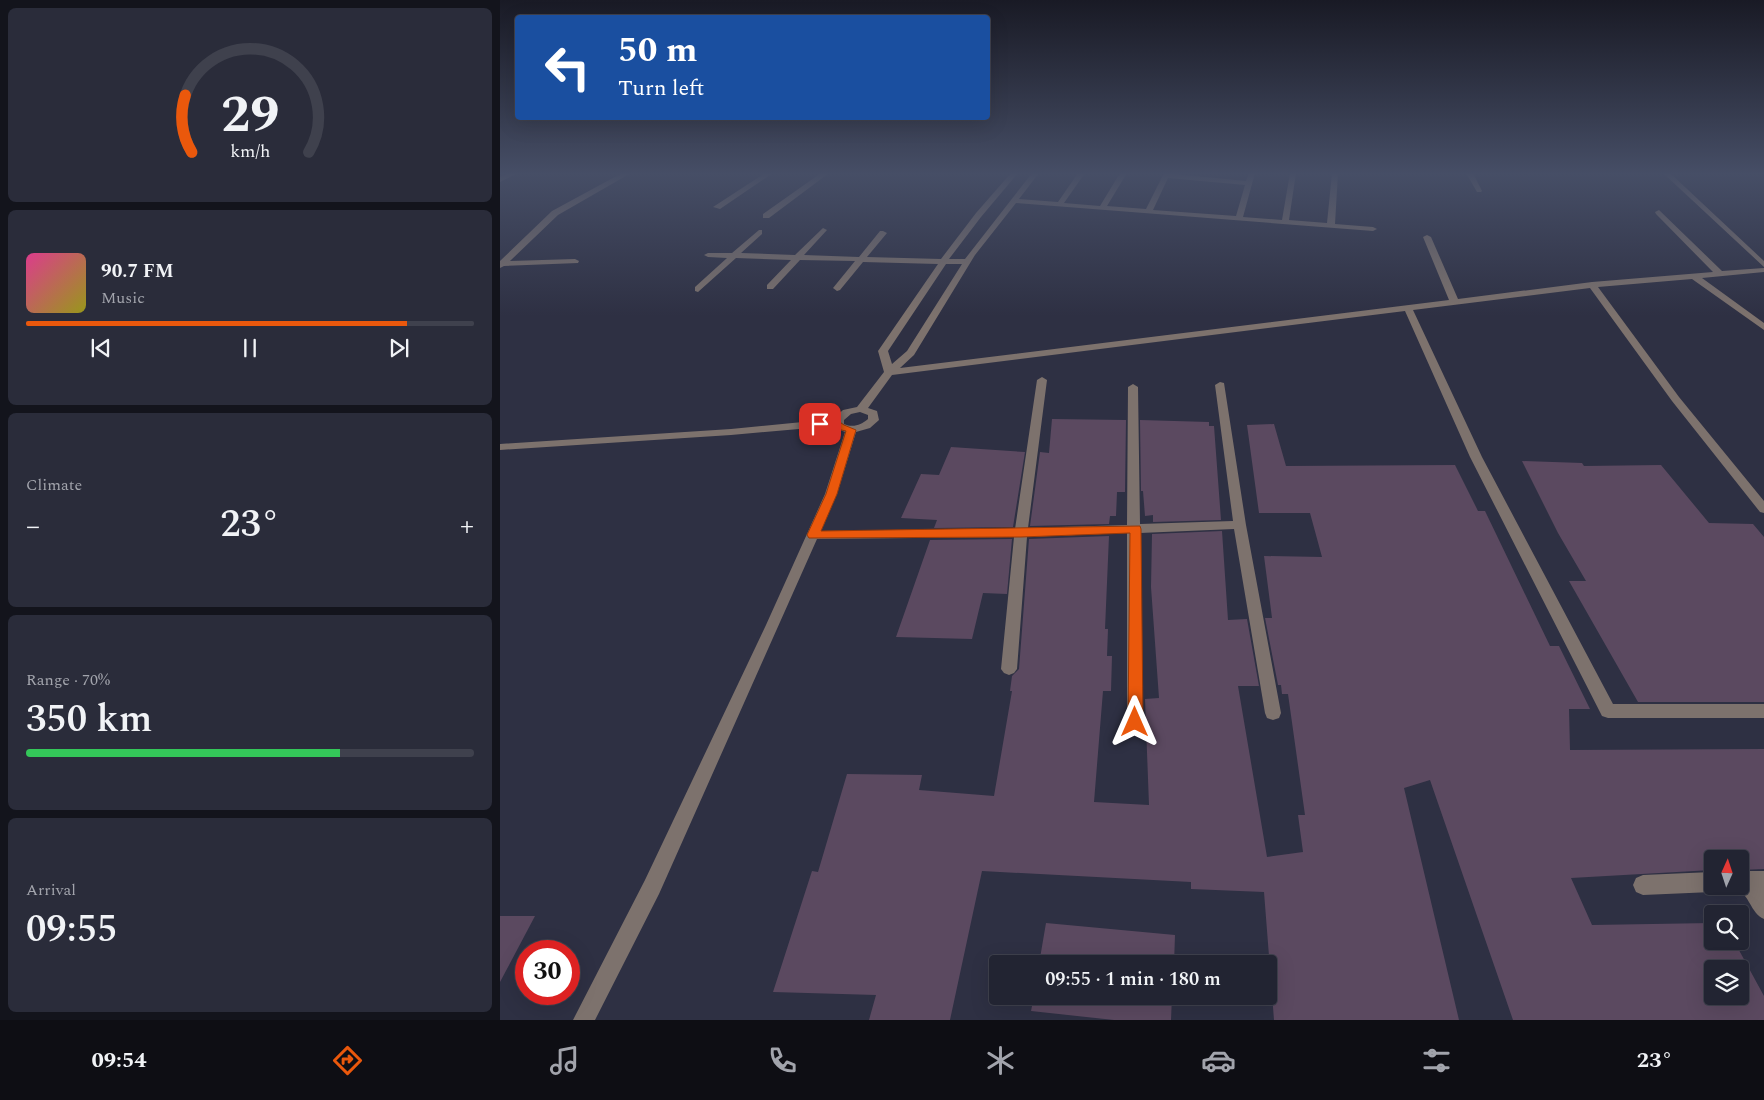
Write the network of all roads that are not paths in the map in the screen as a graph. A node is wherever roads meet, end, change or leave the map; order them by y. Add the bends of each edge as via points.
1 (547, 221) edge
2 (974, 221) edge
3 (999, 221) edge
4 (1270, 221) edge
5 (1331, 221) edge
6 (1667, 221) edge
7 (1717, 221) edge
8 (1286, 222) joint
9 (1331, 225) junction
10 (1373, 229) dead end
11 (823, 230) dead end
12 (759, 232) dead end
13 (883, 233) dead end
14 (1427, 237) dead end
15 (708, 255) dead end
16 (735, 255) junction
17 (797, 257) junction
18 (861, 259) junction
19 (575, 261) dead end
20 (943, 261) junction
21 (967, 262) junction
22 (501, 265) edge
23 (1764, 265) edge
24 (1764, 270) edge
25 (1720, 274) junction
26 (1694, 276) junction
27 (1592, 285) junction
28 (770, 287) dead end
29 (837, 288) dead end
30 (698, 289) dead end
31 (1454, 301) junction
32 (1408, 308) junction
33 (1764, 327) edge
34 (888, 372) junction
35 (1042, 380) dead end
36 (1220, 385) dead end
37 (1133, 387) dead end
38 (861, 409) junction
39 (844, 426) junction
40 (500, 447) edge
41 (1764, 509) edge
42 (1240, 525) junction
43 (1136, 529) junction
44 (1021, 533) junction
45 (813, 535) junction
46 (1008, 669) dead end
47 (1764, 711) edge
48 (1273, 713) dead end
49 (1135, 722) dead end
50 (1750, 880) edge
51 (1704, 882) edge
52 (1643, 885) dead end
53 (1764, 909) edge
54 (584, 1020) edge

1 - 22 street
2 - 20 street
3 - 21 street
4 - 8 street
5 - 9 street
6 - 25 street
7 - 23 street
8 - 9 street
9 - 10 street
11 - 17 street
12 - 16 street
13 - 18 street
14 - 31 street
15 - 16 street
16 - 17 street
16 - 30 street
17 - 18 street
17 - 28 street
18 - 20 street
18 - 29 street
19 - 22 street
20 - 21 street
20 - 34 street via 883,352
21 - 34 street via 911,353
24 - 25 street
25 - 26 street
26 - 27 street
26 - 33 street
27 - 31 street
27 - 41 street via 1631,343
31 - 32 street
32 - 34 street
32 - 47 street via 1476,457 1608,711
34 - 38 street
35 - 44 street
36 - 42 street
37 - 43 street
38 - 39 street via 847,412 838,419
38 - 39 street via 873,413 874,420 866,426
39 - 40 street
39 - 45 street via 831,494
42 - 43 street
42 - 48 street
43 - 44 street
43 - 49 street
44 - 45 street
44 - 46 street
45 - 54 street via 652,887
50 - 53 street
51 - 52 street

